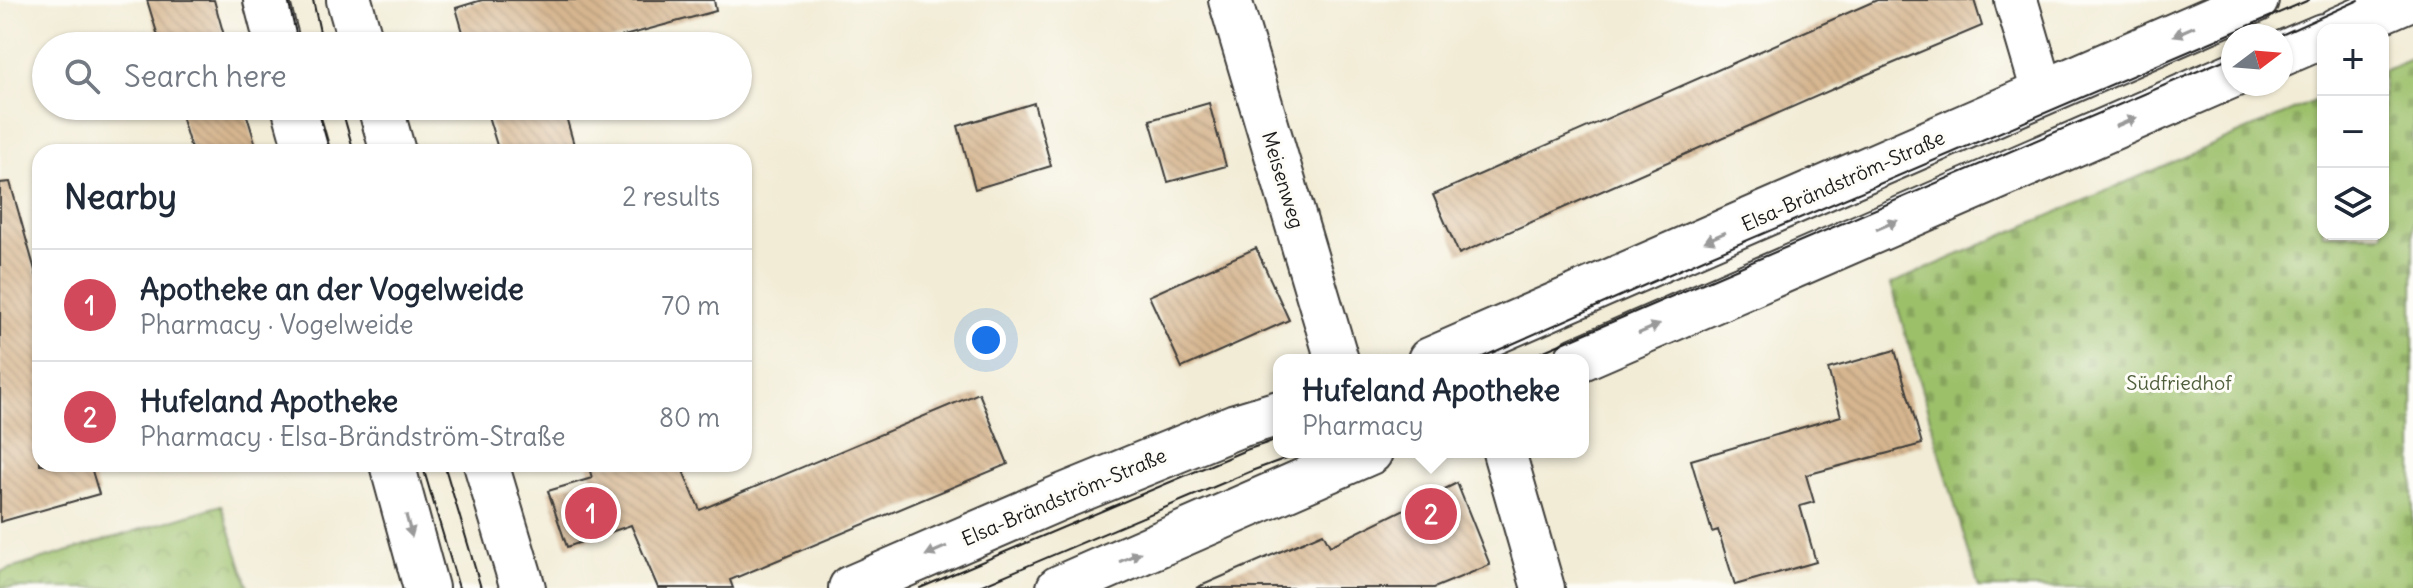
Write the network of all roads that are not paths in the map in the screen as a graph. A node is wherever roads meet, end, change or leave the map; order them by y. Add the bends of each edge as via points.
1 (266, 0) edge
2 (349, 0) edge
3 (1230, 0) edge
4 (2016, 0) edge
5 (2256, 0) edge
6 (2406, 0) edge
7 (2351, 24) edge
8 (274, 32) edge
9 (358, 32) edge
10 (2317, 39) edge
11 (2293, 49) edge
12 (2221, 80) edge
13 (2043, 92) junction
14 (298, 120) edge
15 (384, 120) edge
16 (305, 144) edge
17 (391, 144) edge
18 (1335, 354) edge
19 (1445, 354) edge
20 (1589, 355) edge
21 (1273, 415) edge
22 (1356, 458) edge
23 (1506, 458) edge
24 (394, 472) edge
25 (488, 472) edge
26 (426, 588) edge
27 (523, 588) edge
28 (851, 588) edge
29 (1059, 588) edge
30 (1543, 588) edge

1 - 8 street
2 - 9 street
3 - 18 street, Meisenweg
4 - 13 street
5 -> 13 street, Elsa-Brändström-Straße
6 - 7 street
10 - 11 street
20 -> 12 street
13 -> 19 street, Elsa-Brändström-Straße
14 - 16 street
15 - 17 street
21 -> 28 street, Elsa-Brändström-Straße via 1059,498
29 -> 22 street
23 - 30 street
24 -> 26 street
25 - 27 street

